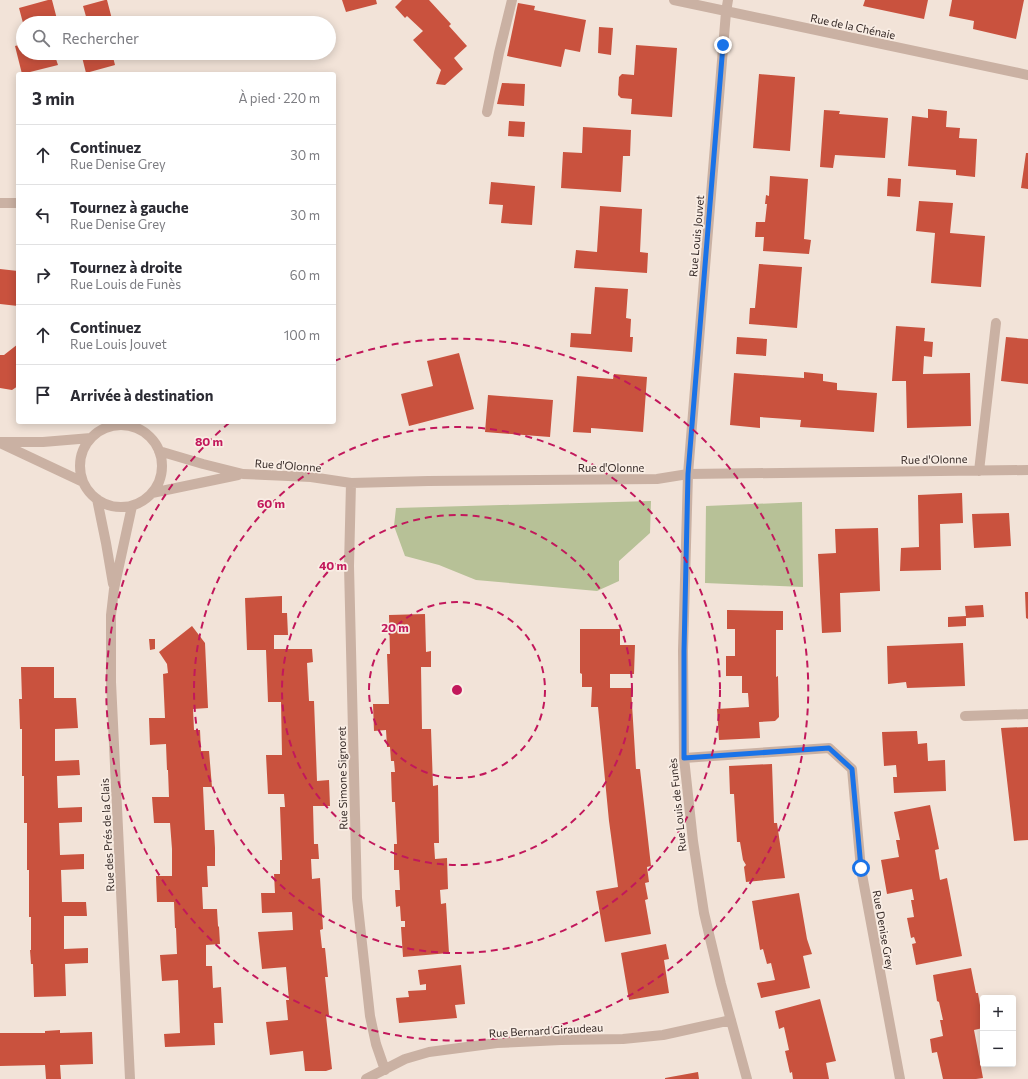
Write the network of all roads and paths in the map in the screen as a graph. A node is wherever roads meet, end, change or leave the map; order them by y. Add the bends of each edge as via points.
1 (512, 0) edge
2 (674, 0) edge
3 (728, 0) edge
4 (726, 12) junction
5 (1028, 75) edge
6 (488, 112) dead end
7 (0, 203) edge
8 (16, 203) edge
9 (996, 323) dead end
10 (109, 424) edge
11 (140, 424) edge
12 (144, 432) junction
13 (91, 438) junction
14 (0, 443) edge
15 (159, 451) junction
16 (979, 470) junction
17 (1028, 470) edge
18 (243, 474) junction
19 (688, 474) junction
20 (83, 482) junction
21 (351, 483) junction
22 (152, 493) junction
23 (97, 499) junction
24 (132, 506) junction
25 (114, 589) junction
26 (1028, 714) edge
27 (965, 716) dead end
28 (684, 758) junction
29 (731, 1020) junction
30 (384, 1070) junction
31 (130, 1079) edge
32 (366, 1079) edge
33 (747, 1079) edge
34 (900, 1079) edge

1 - 6 street
2 - 4 street, Rue de la Chénaie
3 - 4 street, Rue Louis Jouvet
4 - 5 street, Rue de la Chénaie
4 - 19 street, Rue Louis Jouvet
7 - 8 street
9 - 16 street, Rue d'Olonne
10 - 12 street, Rue d'Olonne via 137,427
10 - 13 street, Rue d'Olonne
11 - 12 street
12 - 15 street, Rue d'Olonne via 158,446
13 - 14 street, Rue d'Olonne
13 - 20 street, Rue d'Olonne via 81,456
14 - 20 street, Rue d'Olonne
15 - 18 street, Rue d'Olonne
15 - 22 street, Rue d'Olonne via 162,474 158,486
16 - 17 street, Rue d'Olonne
16 - 19 street, Rue d'Olonne
18 - 21 street, Rue d'Olonne via 311,477
18 - 22 street, Rue d'Olonne
19 - 21 street, Rue d'Olonne via 656,479
19 - 28 street, Rue Louis de Funès
20 - 23 street, Rue d'Olonne via 90,494
21 - 30 street, Rue Simone Signoret via 349,566 357,898 370,1016
22 - 24 street, Rue d'Olonne
23 - 24 street, Rue d'Olonne via 113,507
23 - 25 street, Rue des Prés de la Clais
24 - 25 street, Rue des Prés de la Clais
25 - 31 street, Rue des Prés de la Clais via 111,615 111,682
26 - 27 street
28 - 29 street, Rue Louis de Funès via 704,913
28 - 34 street, Rue Denise Grey via 829,748 852,769 861,868
29 - 30 street, Rue Bernard Giraudeau via 663,1036 497,1043 463,1047 429,1052 406,1059
29 - 33 street, Rue Louis de Funès
30 - 32 street, Rue Bernard Giraudeau

